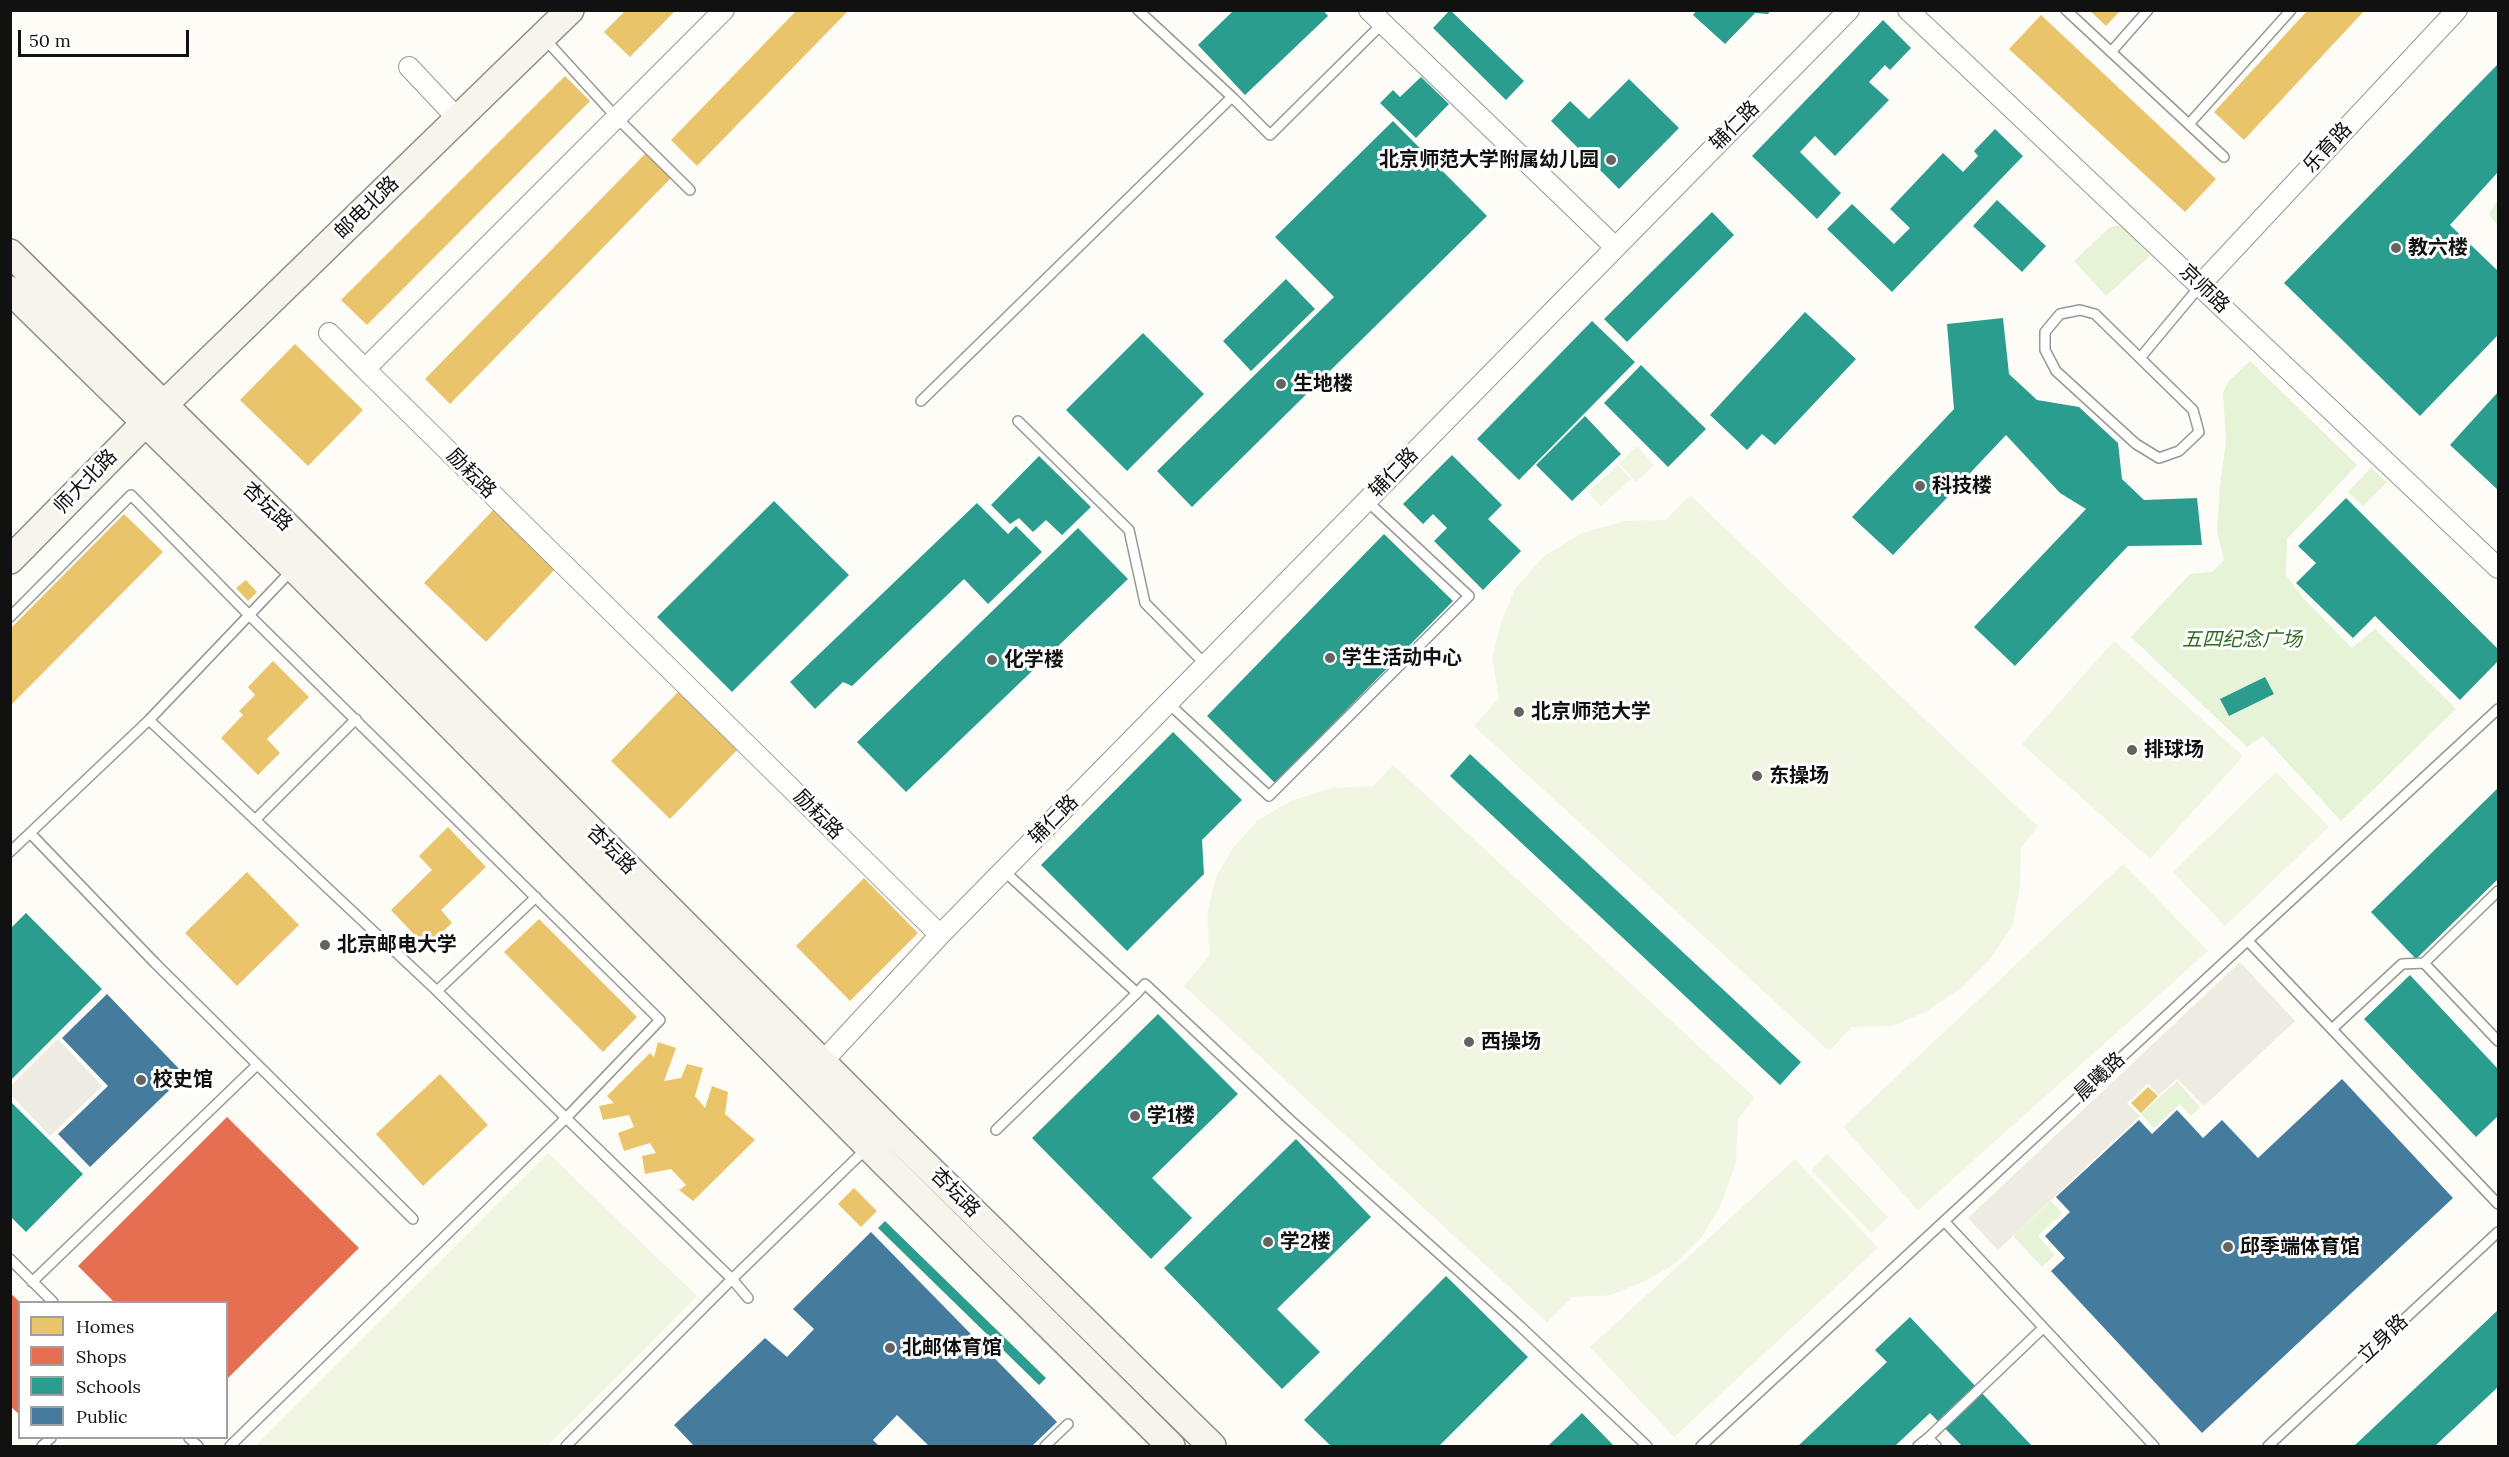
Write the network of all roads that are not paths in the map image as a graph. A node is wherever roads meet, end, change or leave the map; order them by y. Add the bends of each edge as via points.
1 (570, 10) edge
2 (724, 10) edge
3 (1138, 10) edge
4 (1849, 10) edge
5 (1908, 10) edge
6 (2066, 10) edge
7 (2148, 10) edge
8 (2291, 10) edge
9 (2457, 10) edge
10 (1376, 17) edge
11 (543, 37) junction
12 (2111, 52) junction
13 (409, 67) dead end
14 (1232, 97) junction
15 (616, 118) junction
16 (458, 119) junction
17 (2189, 124) junction
18 (2224, 158) dead end
19 (690, 190) dead end
20 (1615, 247) junction
21 (10, 254) edge
22 (2200, 285) junction
23 (10, 290) edge
24 (328, 333) dead end
25 (2139, 358) junction
26 (365, 369) junction
27 (921, 401) dead end
28 (154, 414) junction
29 (1018, 421) dead end
30 (1367, 501) junction
31 (303, 559) junction
32 (10, 560) edge
33 (2499, 568) edge
34 (248, 614) junction
35 (10, 617) edge
36 (1206, 665) junction
37 (1168, 703) junction
38 (2499, 709) edge
39 (356, 719) junction
40 (149, 720) junction
41 (255, 820) junction
42 (30, 833) junction
43 (10, 852) edge
44 (1004, 870) junction
45 (2499, 891) edge
46 (536, 897) junction
47 (940, 935) junction
48 (2248, 940) junction
49 (2424, 963) junction
50 (437, 991) junction
51 (1137, 993) junction
52 (2332, 1029) junction
53 (2499, 1041) edge
54 (257, 1065) junction
55 (813, 1072) junction
56 (566, 1118) junction
57 (996, 1130) dead end
58 (879, 1137) junction
59 (2499, 1204) edge
60 (413, 1219) dead end
61 (1945, 1222) junction
62 (2499, 1232) edge
63 (10, 1259) edge
64 (732, 1279) junction
65 (32, 1281) junction
66 (748, 1298) dead end
67 (52, 1301) edge
68 (2043, 1328) junction
69 (1068, 1424) dead end
70 (1928, 1438) junction
71 (230, 1446) edge
72 (566, 1446) edge
73 (1045, 1446) edge
74 (1171, 1446) edge
75 (1212, 1446) edge
76 (1647, 1446) edge
77 (1701, 1446) edge
78 (1918, 1446) edge
79 (1936, 1446) edge
80 (2154, 1446) edge
81 (2268, 1446) edge

1 - 11 street, 邮电北路
2 - 15 street
3 - 14 lane
4 - 20 street, 辅仁路
5 - 22 street, 京师路
6 - 12 lane
7 - 12 lane
8 - 17 lane
9 - 22 street, 乐育路
10 - 14 lane via 1270,135
10 - 20 street
11 - 15 lane
11 - 16 street, 邮电北路
12 - 17 lane
13 - 16 street
14 - 27 lane
15 - 19 lane
15 - 26 street
16 - 28 street, 邮电北路
17 - 18 lane
20 - 30 street, 辅仁路
21 - 28 street, 杏坛路
22 - 25 lane
22 - 33 street, 京师路
23 - 28 street, 杏坛路
24 - 26 street, 励耘路
25 - 25 lane via 2095,314 2088,312 2060,314 2045,332 2045,350 2056,371 2136,444 2159,458 2179,450 2199,432 2193,410
26 - 47 street, 励耘路
28 - 31 street, 杏坛路
28 - 32 street, 师大北路
29 - 36 lane via 1129,530 1145,603
30 - 36 street, 辅仁路
30 - 37 lane via 1469,596 1269,796
31 - 34 lane
31 - 55 street, 杏坛路
34 - 35 lane via 131,495
34 - 39 lane
34 - 40 lane
36 - 37 street, 辅仁路
37 - 44 street, 辅仁路
38 - 48 lane, 晨曦路
39 - 41 lane
39 - 46 lane
40 - 41 lane
40 - 42 lane
41 - 50 lane
42 - 43 lane
42 - 54 lane
44 - 47 street, 辅仁路
44 - 51 lane
45 - 49 lane
46 - 50 lane
46 - 56 lane via 660,1020
47 - 55 street, 辅仁路
48 - 52 lane
48 - 61 lane, 晨曦路
49 - 52 lane via 2402,964
49 - 53 lane
50 - 56 lane
51 - 57 lane
51 - 76 lane via 1145,984
52 - 59 lane
54 - 60 lane
54 - 65 lane
55 - 58 street, 杏坛路
56 - 64 lane
56 - 71 lane
58 - 64 lane
58 - 74 street, 杏坛路
58 - 75 street, 杏坛路
61 - 68 lane
61 - 77 lane, 晨曦路
62 - 81 lane, 立身路
63 - 65 lane
64 - 66 lane
64 - 72 lane
65 - 67 lane
68 - 70 lane
68 - 80 lane
69 - 73 lane
70 - 78 lane
70 - 79 lane

